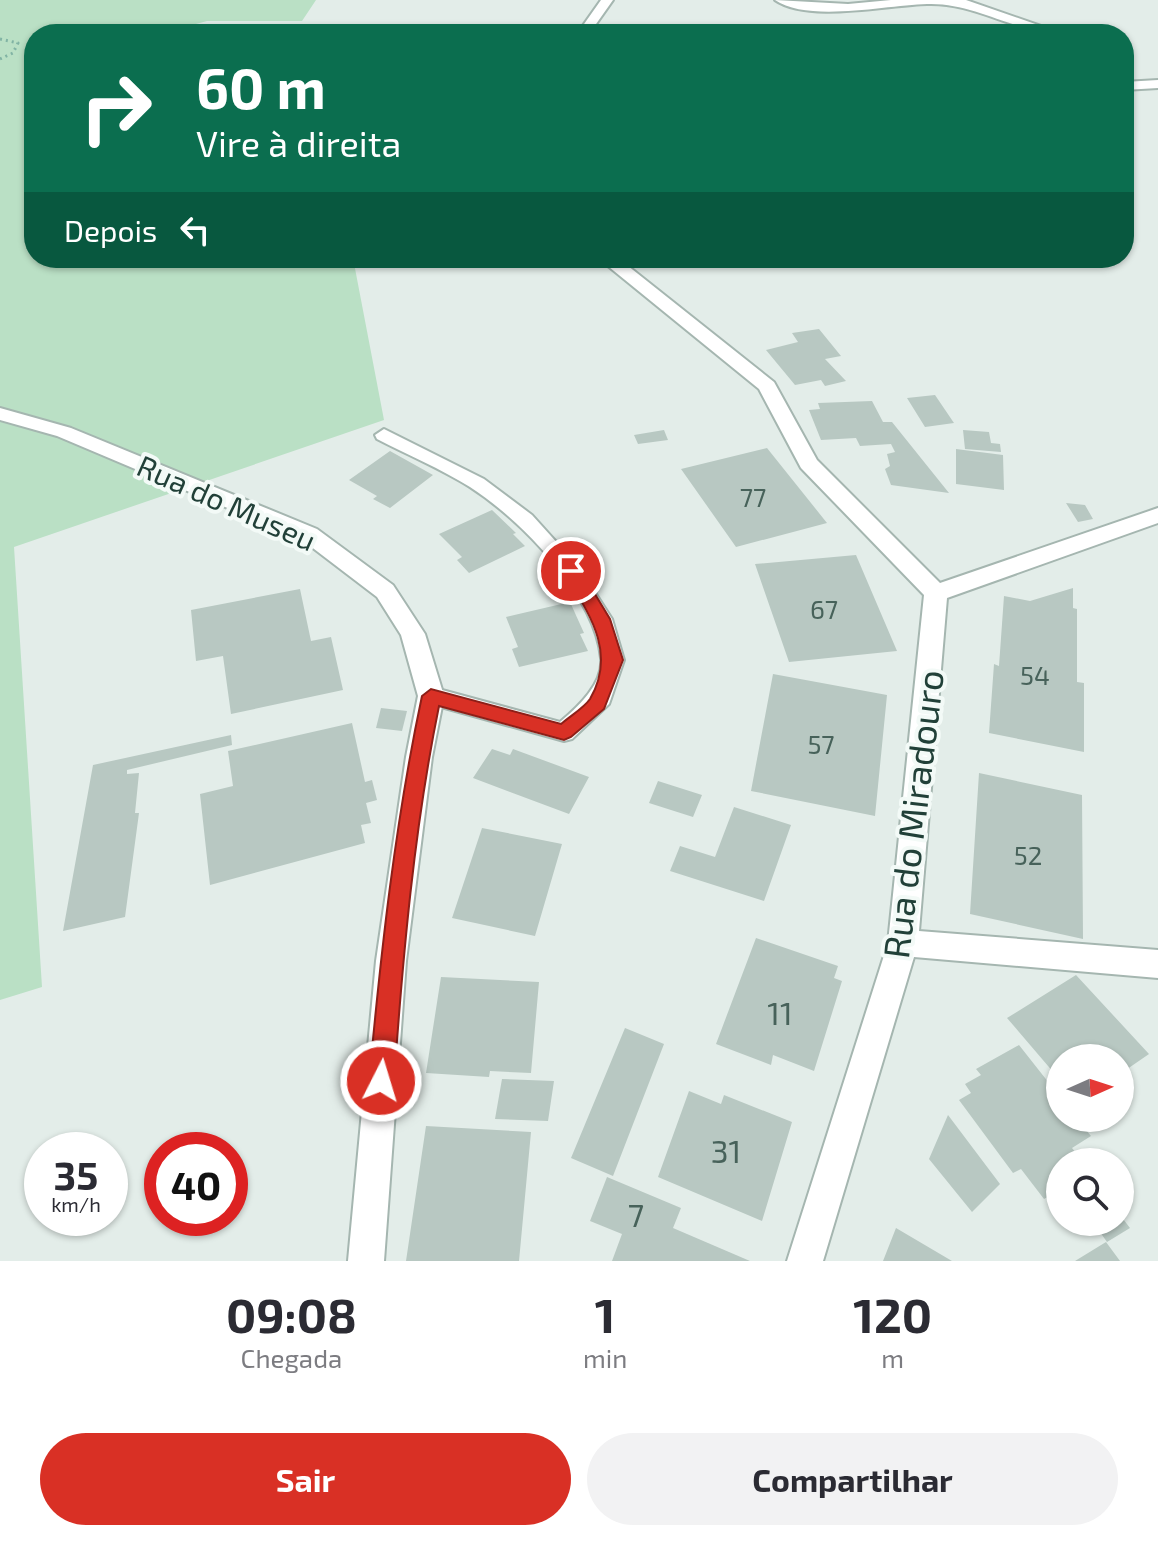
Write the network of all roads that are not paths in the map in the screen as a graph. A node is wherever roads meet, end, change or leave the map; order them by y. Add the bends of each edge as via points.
1 (607, 0) edge
2 (781, 0) edge
3 (590, 24) edge
4 (1027, 24) edge
5 (1158, 84) edge
6 (1134, 86) edge
7 (620, 268) edge
8 (0, 414) edge
9 (384, 435) dead end
10 (1158, 515) edge
11 (936, 593) junction
12 (431, 696) junction
13 (903, 943) junction
14 (1158, 964) edge
15 (366, 1261) edge
16 (805, 1261) edge

1 - 3 street
2 - 4 street via 848,8 960,2
5 - 6 street
7 - 11 street via 767,386 808,463
8 - 12 street, Rua do Museu via 77,437 309,534 385,591 413,634
9 - 12 lane via 477,483 525,520 571,571 601,619 613,660 597,704 564,732
10 - 11 street
11 - 13 street, Rua do Miradouro
12 - 15 street, Rua do Museu via 391,961
13 - 14 street
13 - 16 street, Rua do Miradouro

